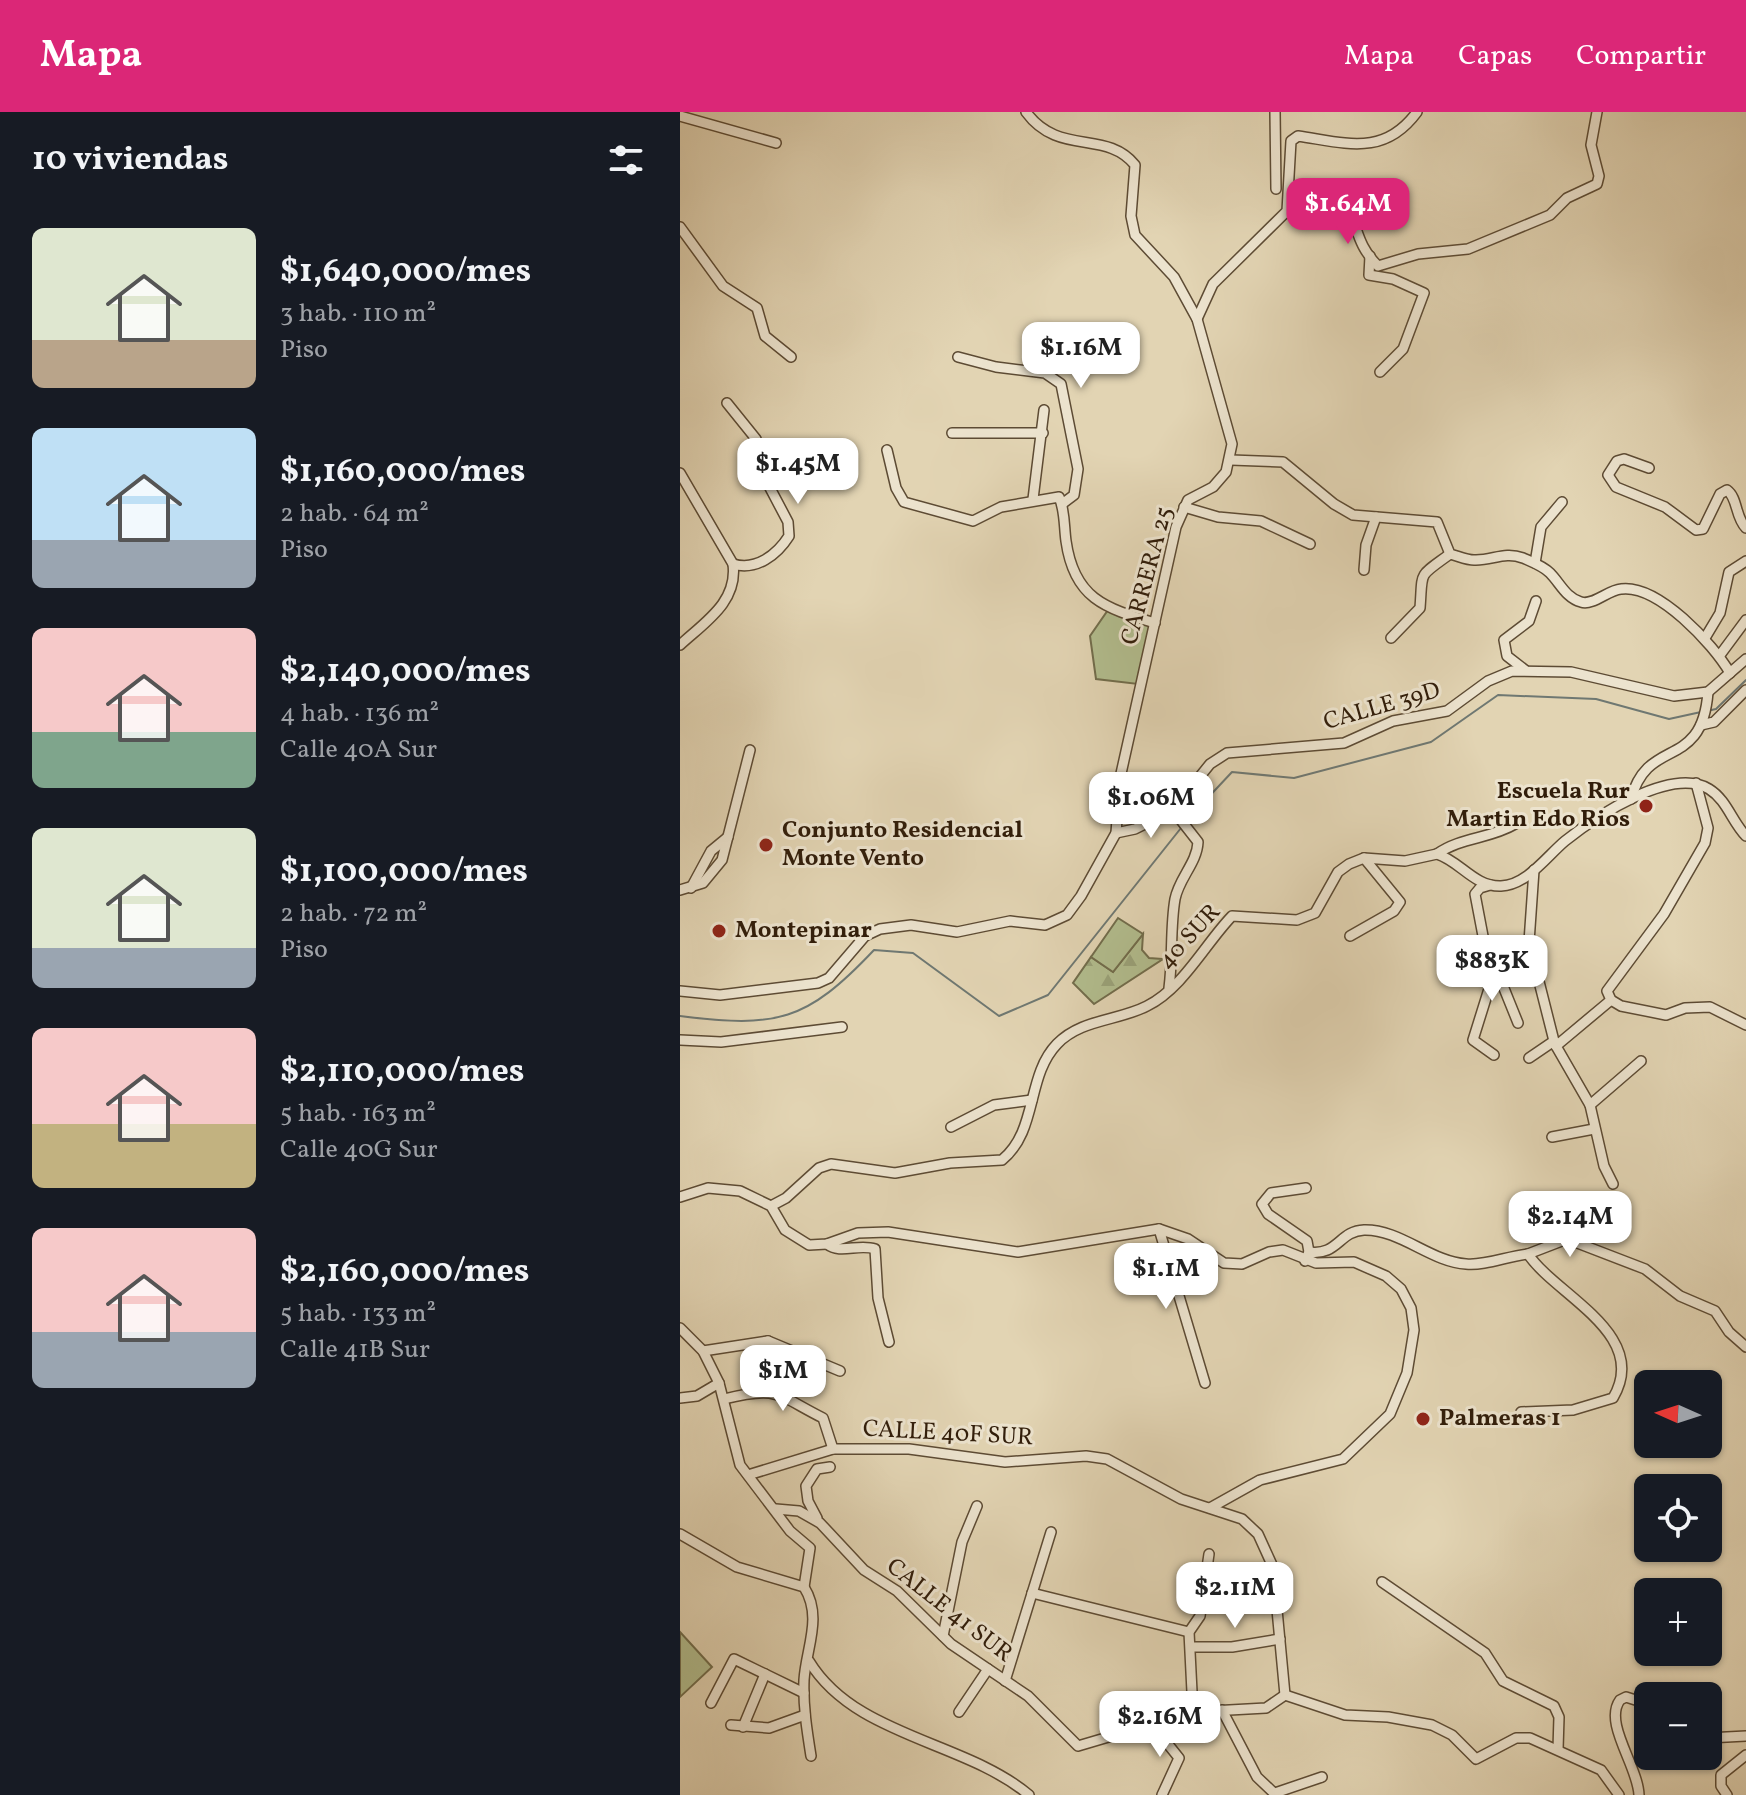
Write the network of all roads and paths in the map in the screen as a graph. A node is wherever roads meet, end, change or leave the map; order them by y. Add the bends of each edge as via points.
1 (1026, 112) edge
2 (1275, 112) edge
3 (1417, 112) edge
4 (1597, 112) edge
5 (680, 116) edge
6 (776, 143) dead end
7 (1276, 189) dead end
8 (1289, 205) junction
9 (680, 227) edge
10 (1370, 256) junction
11 (1197, 319) junction
12 (791, 357) dead end
13 (958, 357) dead end
14 (1380, 372) dead end
15 (727, 403) dead end
16 (1044, 410) dead end
17 (952, 433) dead end
18 (1043, 433) junction
19 (887, 450) dead end
20 (1231, 460) junction
21 (1649, 468) dead end
22 (680, 473) edge
23 (1033, 499) junction
24 (1562, 502) dead end
25 (1062, 504) junction
26 (1184, 507) junction
27 (1376, 517) junction
28 (1746, 528) edge
29 (1310, 544) dead end
30 (1450, 554) junction
31 (1746, 561) edge
32 (1535, 563) junction
33 (733, 564) junction
34 (1364, 570) dead end
35 (1536, 601) dead end
36 (1746, 620) edge
37 (1155, 623) junction
38 (1391, 638) dead end
39 (1705, 638) junction
40 (680, 645) edge
41 (1720, 655) junction
42 (1746, 659) edge
43 (1525, 670) junction
44 (1730, 673) junction
45 (1746, 690) edge
46 (1708, 692) junction
47 (1702, 722) junction
48 (750, 750) dead end
49 (1696, 783) junction
50 (1631, 799) junction
51 (1177, 814) junction
52 (1515, 824) dead end
53 (1116, 833) junction
54 (1746, 836) edge
55 (728, 837) junction
56 (1437, 854) junction
57 (1364, 858) junction
58 (1534, 870) junction
59 (1490, 885) junction
60 (691, 888) junction
61 (680, 890) edge
62 (1350, 936) dead end
63 (1483, 936) dead end
64 (1531, 954) junction
65 (1497, 971) junction
66 (1169, 988) junction
67 (680, 991) edge
68 (1611, 1000) junction
69 (1518, 1023) dead end
70 (1746, 1025) edge
71 (842, 1027) dead end
72 (680, 1040) edge
73 (1555, 1044) junction
74 (1494, 1055) dead end
75 (1529, 1058) dead end
76 (1641, 1061) dead end
77 (1032, 1100) junction
78 (1590, 1105) junction
79 (951, 1127) dead end
80 (1594, 1129) junction
81 (1552, 1137) dead end
82 (1613, 1184) dead end
83 (1306, 1188) dead end
84 (680, 1197) edge
85 (771, 1206) junction
86 (1159, 1229) junction
87 (827, 1244) junction
88 (1528, 1254) junction
89 (1307, 1256) junction
90 (680, 1328) edge
91 (768, 1341) junction
92 (889, 1342) dead end
93 (1746, 1347) edge
94 (703, 1351) junction
95 (840, 1371) dead end
96 (719, 1383) junction
97 (1205, 1383) dead end
98 (768, 1391) junction
99 (680, 1398) edge
100 (724, 1399) junction
101 (1521, 1412) dead end
102 (833, 1449) junction
103 (830, 1467) dead end
104 (748, 1475) junction
105 (977, 1506) dead end
106 (1210, 1508) junction
107 (776, 1509) junction
108 (820, 1523) junction
109 (1051, 1532) dead end
110 (680, 1534) edge
111 (1209, 1554) dead end
112 (1382, 1582) dead end
113 (807, 1591) junction
114 (1032, 1593) junction
115 (1189, 1632) junction
116 (943, 1636) junction
117 (1280, 1639) junction
118 (1191, 1647) junction
119 (809, 1661) junction
120 (988, 1669) junction
121 (765, 1674) junction
122 (1005, 1681) junction
123 (804, 1693) junction
124 (1285, 1695) junction
125 (1634, 1700) edge
126 (711, 1703) dead end
127 (1222, 1710) junction
128 (959, 1712) dead end
129 (1193, 1712) junction
130 (805, 1715) junction
131 (1151, 1723) junction
132 (731, 1725) dead end
133 (743, 1727) junction
134 (1746, 1736) edge
135 (1722, 1737) edge
136 (1558, 1749) junction
137 (1746, 1755) edge
138 (811, 1756) dead end
139 (1322, 1777) dead end
140 (1275, 1794) edge
141 (1029, 1795) edge
142 (1162, 1795) edge
143 (1619, 1795) edge
144 (1639, 1795) edge
145 (1727, 1795) edge

1 - 11 street via 1047,134 1096,144 1131,160 1136,171 1131,216 1135,235 1174,277
2 - 7 street
3 - 8 street via 1401,131 1377,144 1294,138 1288,149
4 - 10 street via 1591,145 1599,176 1590,190 1567,198 1550,215 1468,249 1418,254 1386,266 1378,266
5 - 6 street
8 - 10 street via 1318,200 1341,206 1355,221
8 - 11 street via 1213,284
9 - 12 street via 723,286 757,308 765,336
10 - 14 street via 1369,275 1424,293 1403,349
11 - 20 street via 1230,432
13 - 25 street via 1045,373 1061,384 1078,469 1074,495
15 - 33 street via 756,439 789,536 764,562
16 - 18 street
17 - 18 street
18 - 23 street
19 - 23 street via 900,497 910,505 973,521
20 - 26 street, CARRERA 25 via 1220,481
20 - 27 street via 1283,462 1343,511
21 - 28 street via 1624,459 1608,475 1616,487 1665,507 1696,530 1703,529 1727,490
22 - 33 street
23 - 25 street via 1054,496
24 - 32 street via 1541,527
25 - 37 street via 1069,566 1077,582 1102,603
26 - 29 street via 1261,521
26 - 37 street, CARRERA 25
27 - 30 street via 1437,522
27 - 34 street
30 - 32 street via 1475,560 1510,554
30 - 38 street via 1423,574 1420,608
31 - 39 street via 1729,572 1720,613
32 - 39 street via 1580,602 1617,589 1638,591
33 - 40 street via 734,589 727,600
35 - 43 street via 1529,621 1511,632 1503,649
36 - 41 street
37 - 53 street, CARRERA 25 via 1120,778
39 - 41 street
41 - 44 street
42 - 44 street
43 - 46 street, CALLE 39D via 1571,672 1674,696
43 - 51 street, CALLE 39D via 1498,675 1447,711 1393,721 1344,743 1227,753 1202,772
44 - 46 street
45 - 47 street via 1714,722
46 - 47 street
47 - 50 street via 1691,744 1649,764
48 - 55 street
49 - 50 street via 1666,785
49 - 54 street via 1715,793
49 - 68 street via 1708,828 1705,843 1664,914 1610,984
50 - 58 street via 1569,838
51 - 53 street
51 - 66 street via 1194,832 1197,852 1175,898
52 - 56 street via 1490,838 1449,845
53 - 67 street via 1081,896 1056,922 1001,921 957,932 894,926 865,936 829,978 818,983 720,995
55 - 60 street via 711,851
55 - 60 street via 717,869
56 - 57 street via 1405,861
56 - 59 street
57 - 62 street via 1400,902 1388,915
57 - 66 street, 40 SUR via 1338,872 1323,902 1306,918 1232,916
58 - 59 street via 1511,884
58 - 64 street via 1528,921
59 - 63 street via 1475,894
60 - 61 street
64 - 65 street
64 - 73 street
65 - 69 street
65 - 74 street via 1473,1036
66 - 77 street, 40 SUR via 1148,1006 1092,1023 1060,1041 1044,1065
68 - 70 street via 1666,1015 1710,1007
68 - 73 street
71 - 72 street via 721,1042
73 - 75 street
73 - 78 street
76 - 78 street
77 - 79 street via 994,1105
77 - 85 street, 40 SUR via 1018,1143 1002,1160 895,1173 831,1164
78 - 80 street
80 - 81 street
80 - 82 street
83 - 89 street via 1271,1193 1262,1204 1307,1241
84 - 85 street via 723,1187
85 - 87 street via 793,1238 809,1245
86 - 87 street via 1018,1252 879,1232
86 - 89 street via 1188,1239 1224,1263 1250,1262 1275,1250
86 - 97 street
87 - 92 street via 837,1250 875,1249 878,1298
88 - 89 street via 1465,1264 1369,1230 1351,1233 1324,1253
88 - 93 street via 1567,1239 1645,1269 1680,1296 1715,1311
88 - 101 street via 1602,1323 1622,1370 1613,1398 1573,1410
89 - 106 street via 1354,1262 1401,1289 1414,1330 1399,1395 1390,1414 1343,1459 1260,1480
90 - 94 street
91 - 94 street
91 - 95 street
91 - 98 street
94 - 96 street
96 - 99 street via 699,1395
96 - 100 street
98 - 100 street
98 - 102 street via 823,1418
100 - 104 street via 736,1455
102 - 104 street, CALLE 40F SUR
102 - 106 street, CALLE 40F SUR via 909,1449 1005,1462 1096,1456
103 - 108 street via 817,1469 806,1486
104 - 107 street
105 - 116 street via 962,1542
106 - 117 street, CALLE 40F SUR via 1242,1519 1267,1548
107 - 108 street, CALLE 41 SUR via 799,1511
107 - 113 street via 810,1548
108 - 116 street, CALLE 41 SUR via 864,1570 897,1591
109 - 114 street
110 - 113 street via 737,1567
111 - 115 street via 1200,1616
112 - 136 street via 1485,1653 1503,1681 1554,1706
113 - 119 street via 813,1626
114 - 115 street
114 - 122 street
115 - 118 street
116 - 120 street, CALLE 41 SUR
117 - 118 street
117 - 124 street
118 - 129 street
119 - 123 street
119 - 141 street via 829,1688 907,1736 989,1768
120 - 122 street, CALLE 41 SUR
120 - 128 street
121 - 123 street
121 - 126 street via 734,1659
121 - 133 street
122 - 131 street, CALLE 41 SUR via 1028,1696 1078,1746
123 - 130 street
124 - 127 street, CALLE 41 SUR via 1266,1708
124 - 136 street via 1345,1715 1432,1725 1452,1735 1476,1759 1523,1737
125 - 144 street via 1620,1700 1614,1717
127 - 129 street, CALLE 41 SUR
127 - 140 street via 1257,1777
129 - 131 street, CALLE 41 SUR
130 - 133 street via 769,1728
130 - 138 street
131 - 142 street via 1179,1758
132 - 133 street
134 - 135 street
136 - 143 street via 1601,1770
137 - 145 street via 1721,1775
139 - 140 street

